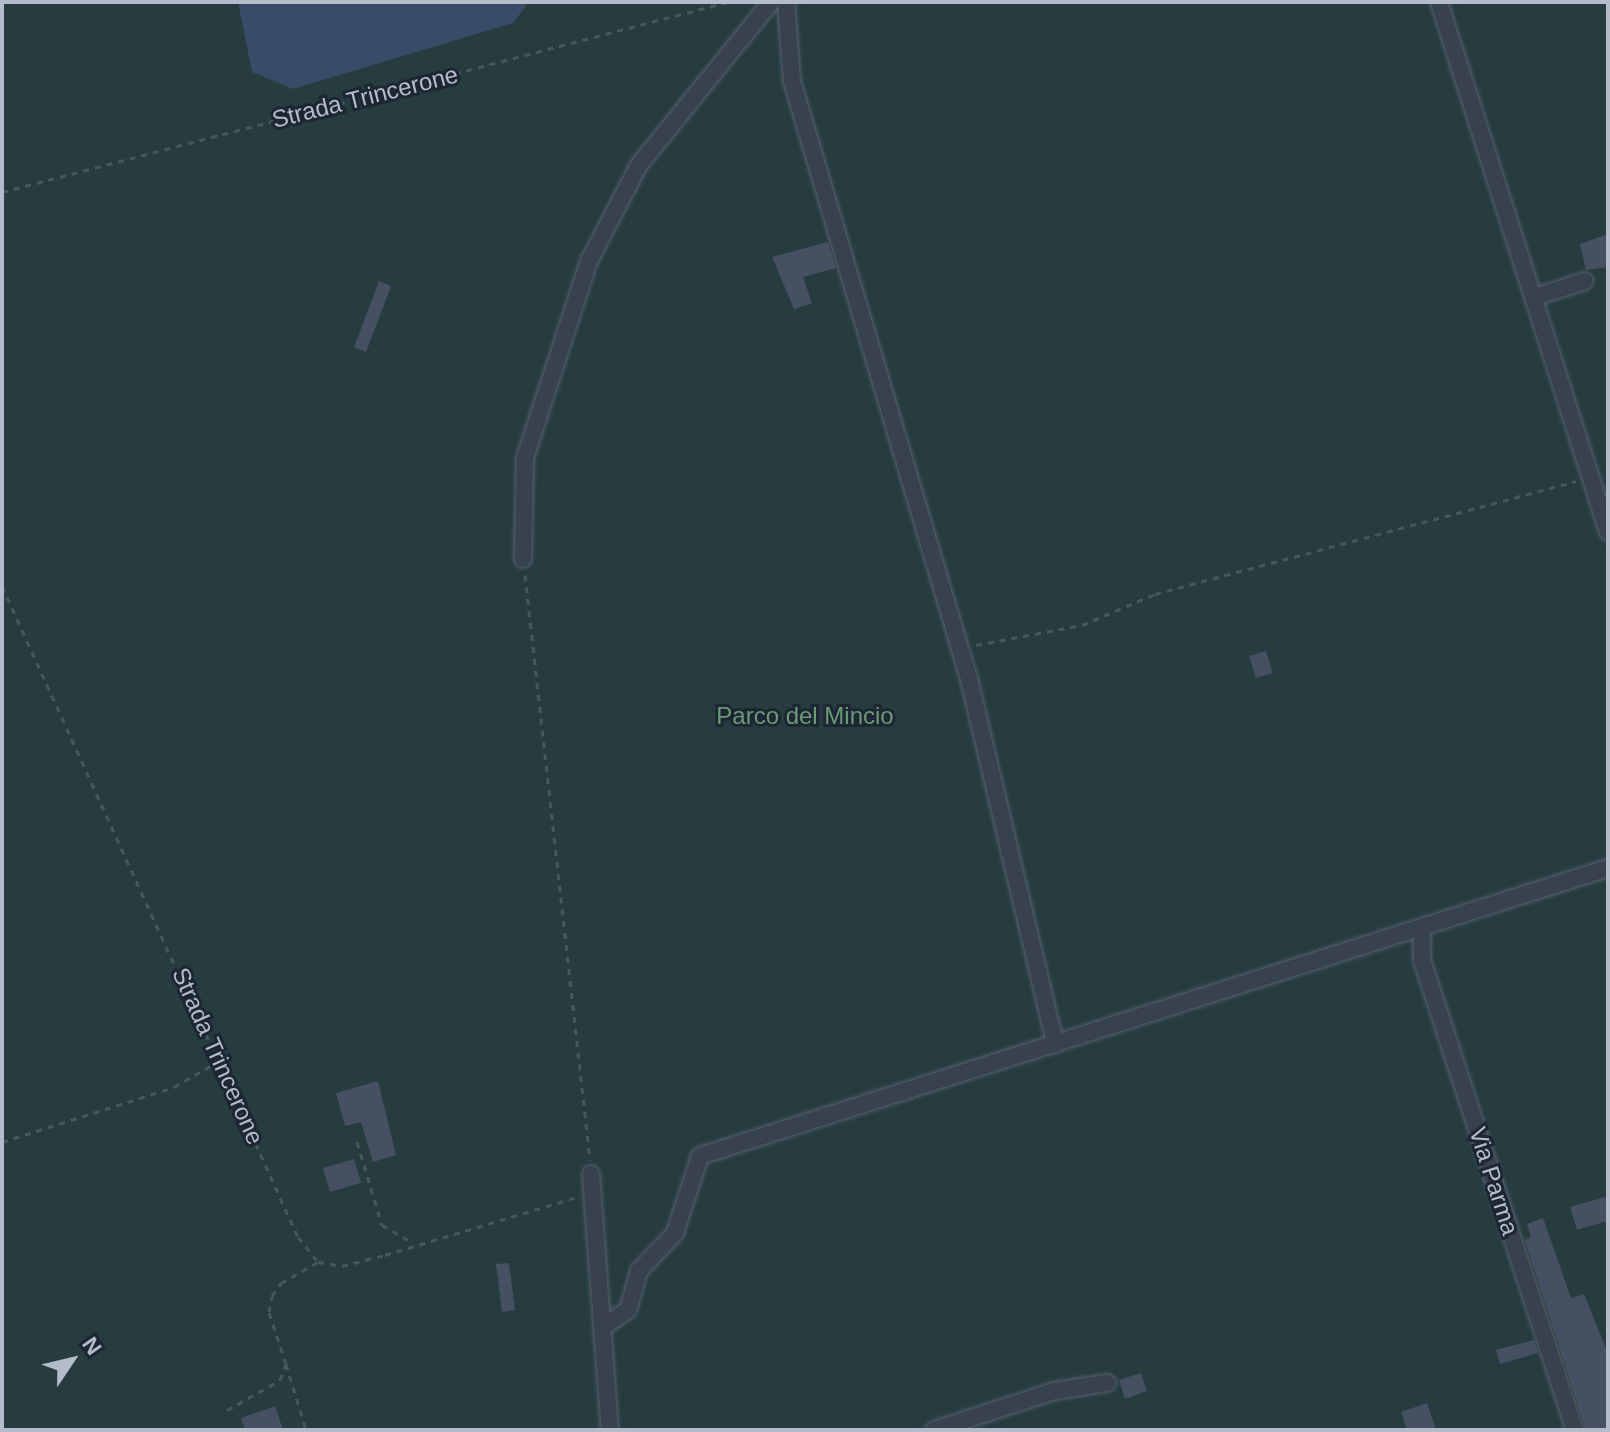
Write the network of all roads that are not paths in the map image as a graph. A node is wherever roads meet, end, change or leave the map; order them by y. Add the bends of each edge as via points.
1 (771, 2) edge
2 (786, 2) edge
3 (1439, 2) edge
4 (1585, 281) dead end
5 (1535, 297) junction
6 (1608, 532) edge
7 (523, 559) road end
8 (1608, 868) edge
9 (1422, 930) junction
10 (1055, 1044) junction
11 (591, 1174) road end
12 (602, 1328) junction
13 (1107, 1383) dead end
14 (610, 1430) edge
15 (934, 1430) edge
16 (1575, 1430) edge

1 - 7 street via 639,165 589,261 525,458
2 - 10 street via 792,81 960,648
3 - 5 street
4 - 5 street
5 - 6 street
8 - 9 street
9 - 10 street
9 - 16 street, Via Parma via 1422,960
10 - 12 street via 700,1156 675,1233 639,1271 628,1310
11 - 12 street
12 - 14 street
13 - 15 street via 1054,1391

